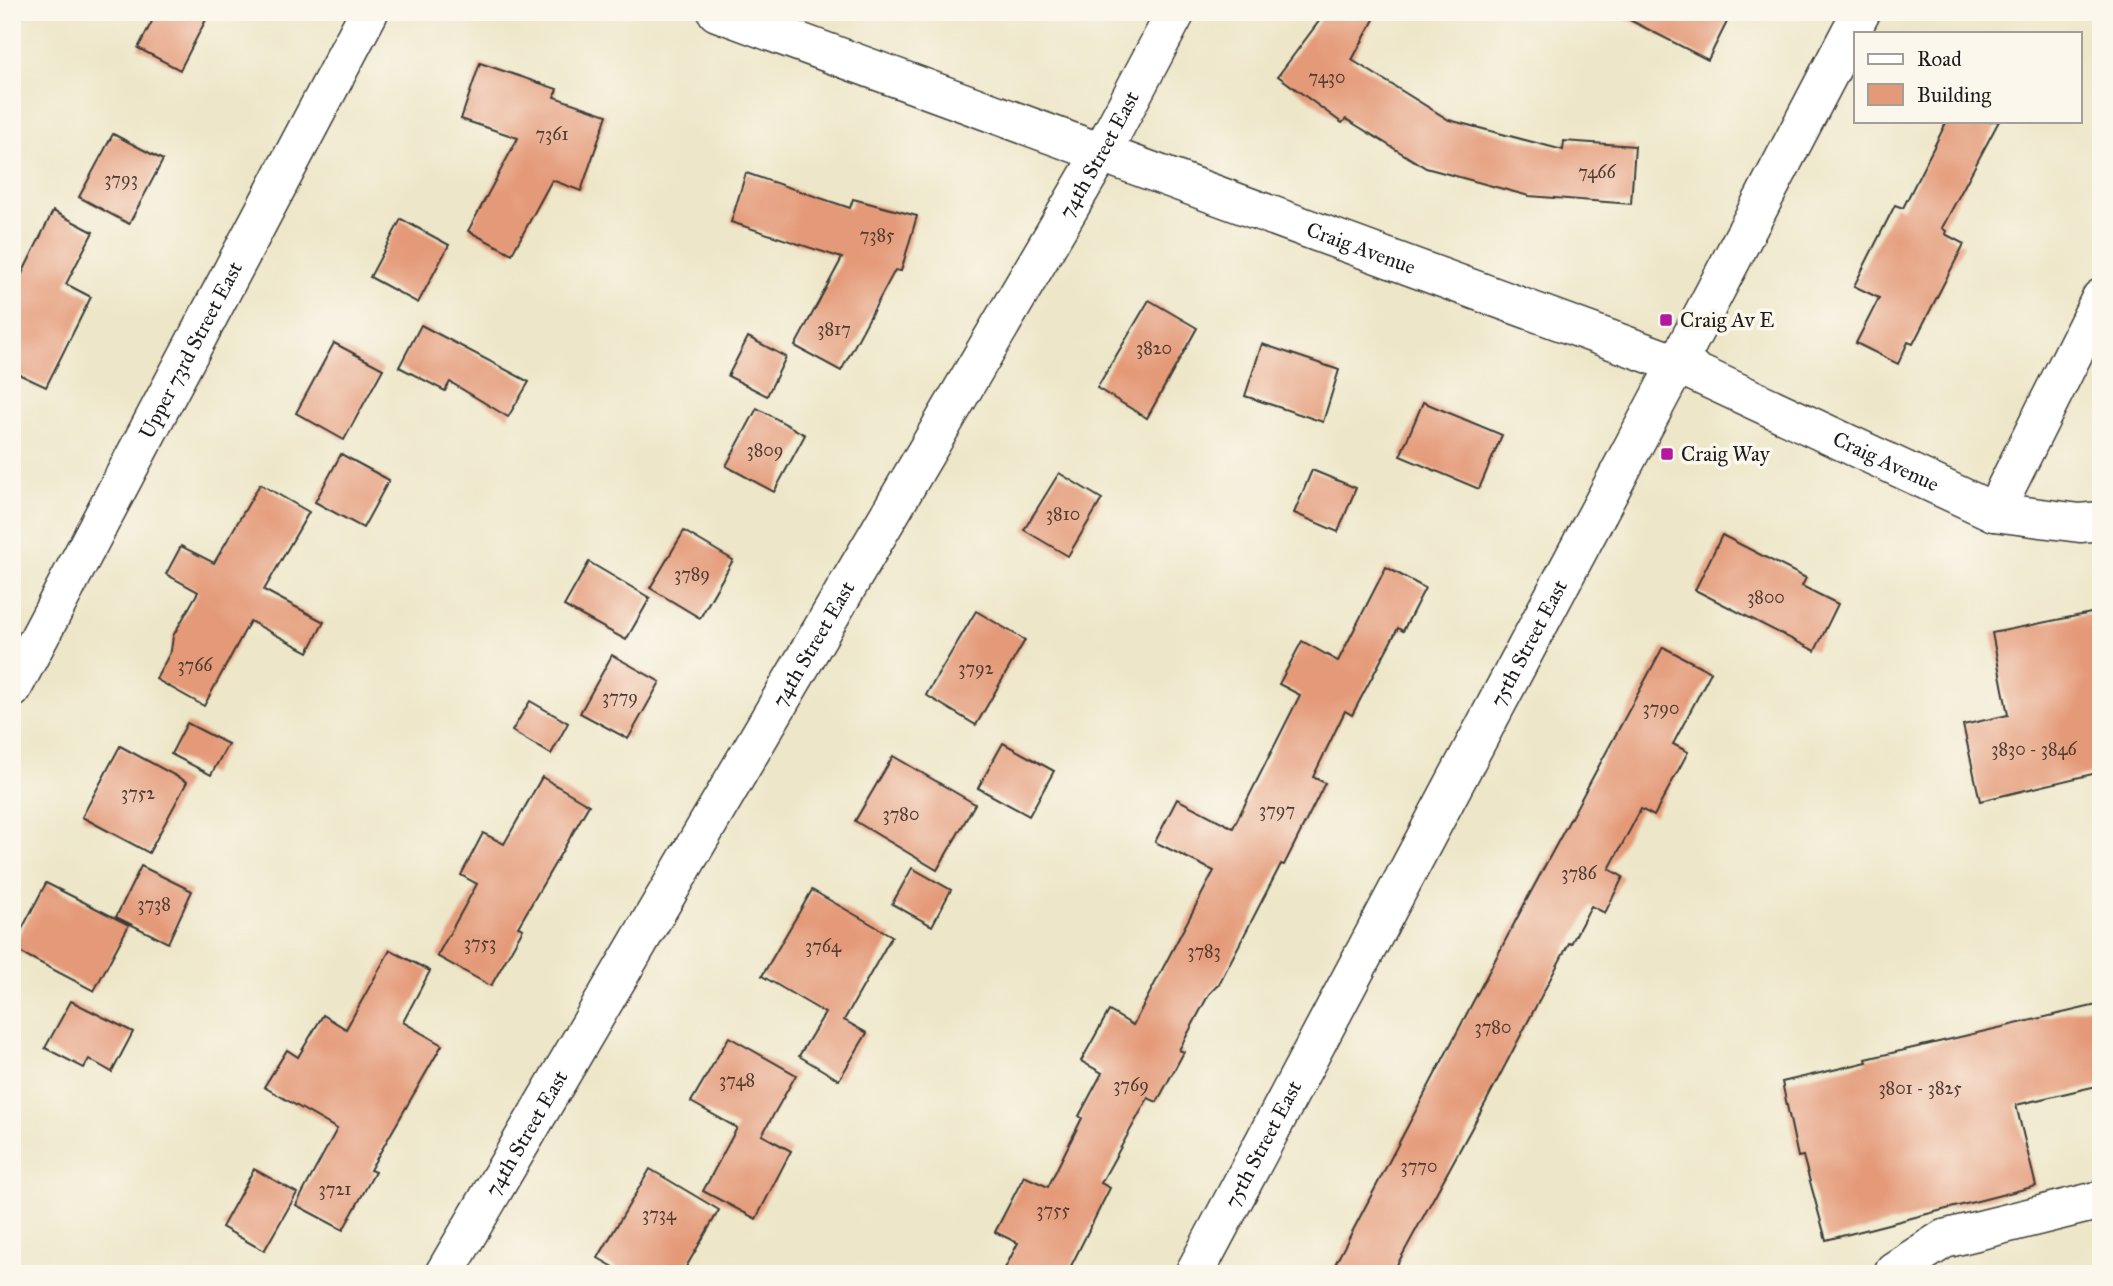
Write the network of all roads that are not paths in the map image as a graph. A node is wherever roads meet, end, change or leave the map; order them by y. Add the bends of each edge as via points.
1 (369, 12) edge
2 (717, 12) edge
3 (1175, 12) edge
4 (1861, 12) edge
5 (1102, 152) junction
6 (2101, 298) edge
7 (1677, 364) junction
8 (1994, 512) junction
9 (2101, 521) edge
10 (12, 689) edge
11 (2101, 1200) edge
12 (1893, 1273) edge
13 (444, 1274) edge
14 (1194, 1274) edge

1 - 10 street, Upper 73rd Street East
2 - 5 street, Craig Avenue
3 - 5 street, 74th Street East
4 - 7 street, 75th Street East
5 - 7 street, Craig Avenue
5 - 13 street, 74th Street East
6 - 8 street
7 - 8 street, Craig Avenue
7 - 14 street, 75th Street East
8 - 9 street via 2080,523
11 - 12 street via 1944,1240

